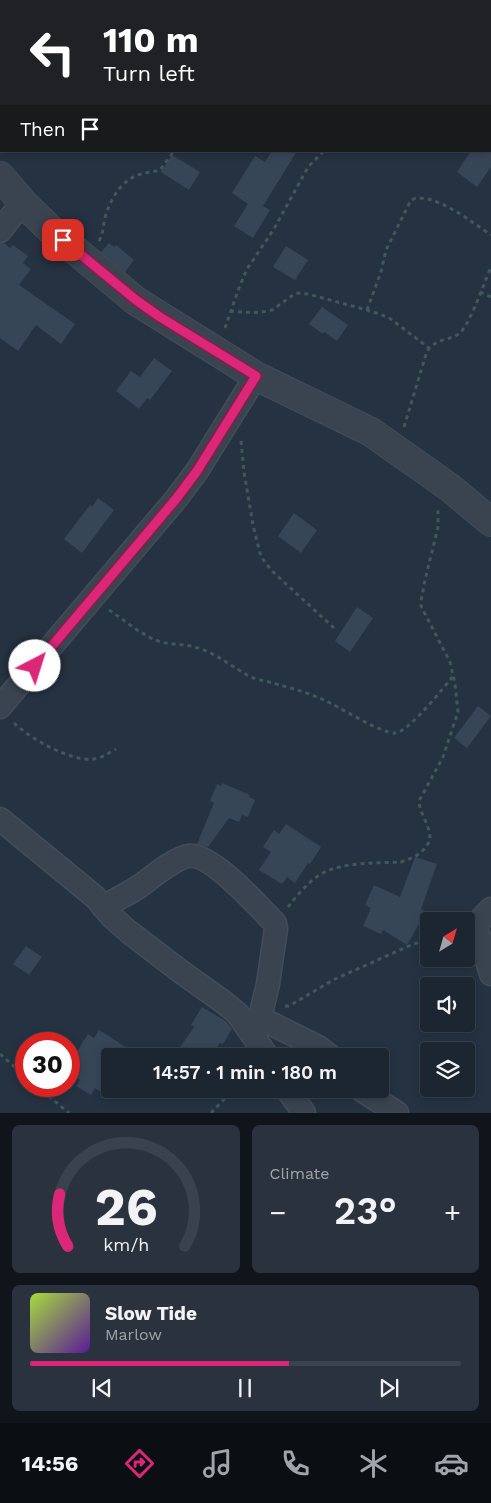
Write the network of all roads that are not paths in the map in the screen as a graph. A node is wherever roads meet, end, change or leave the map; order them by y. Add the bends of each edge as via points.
1 (0, 176) edge
2 (22, 202) junction
3 (0, 231) edge
4 (256, 376) junction
5 (491, 522) edge
6 (5, 713) edge
7 (0, 819) edge
8 (103, 907) junction
9 (491, 909) edge
10 (491, 974) edge
11 (261, 1030) edge
12 (319, 1048) edge
13 (292, 1098) edge
14 (374, 1098) edge
15 (304, 1113) edge
16 (397, 1113) edge

1 - 2 street
2 - 3 street
2 - 4 street via 136,300
4 - 5 street via 371,432 444,483
4 - 6 street via 197,471 92,599
7 - 8 street
8 - 11 street via 129,932
8 - 11 street via 185,856 209,862 230,878 275,924
9 - 10 street via 478,922 476,930
11 - 12 street
13 - 15 street
14 - 16 street

